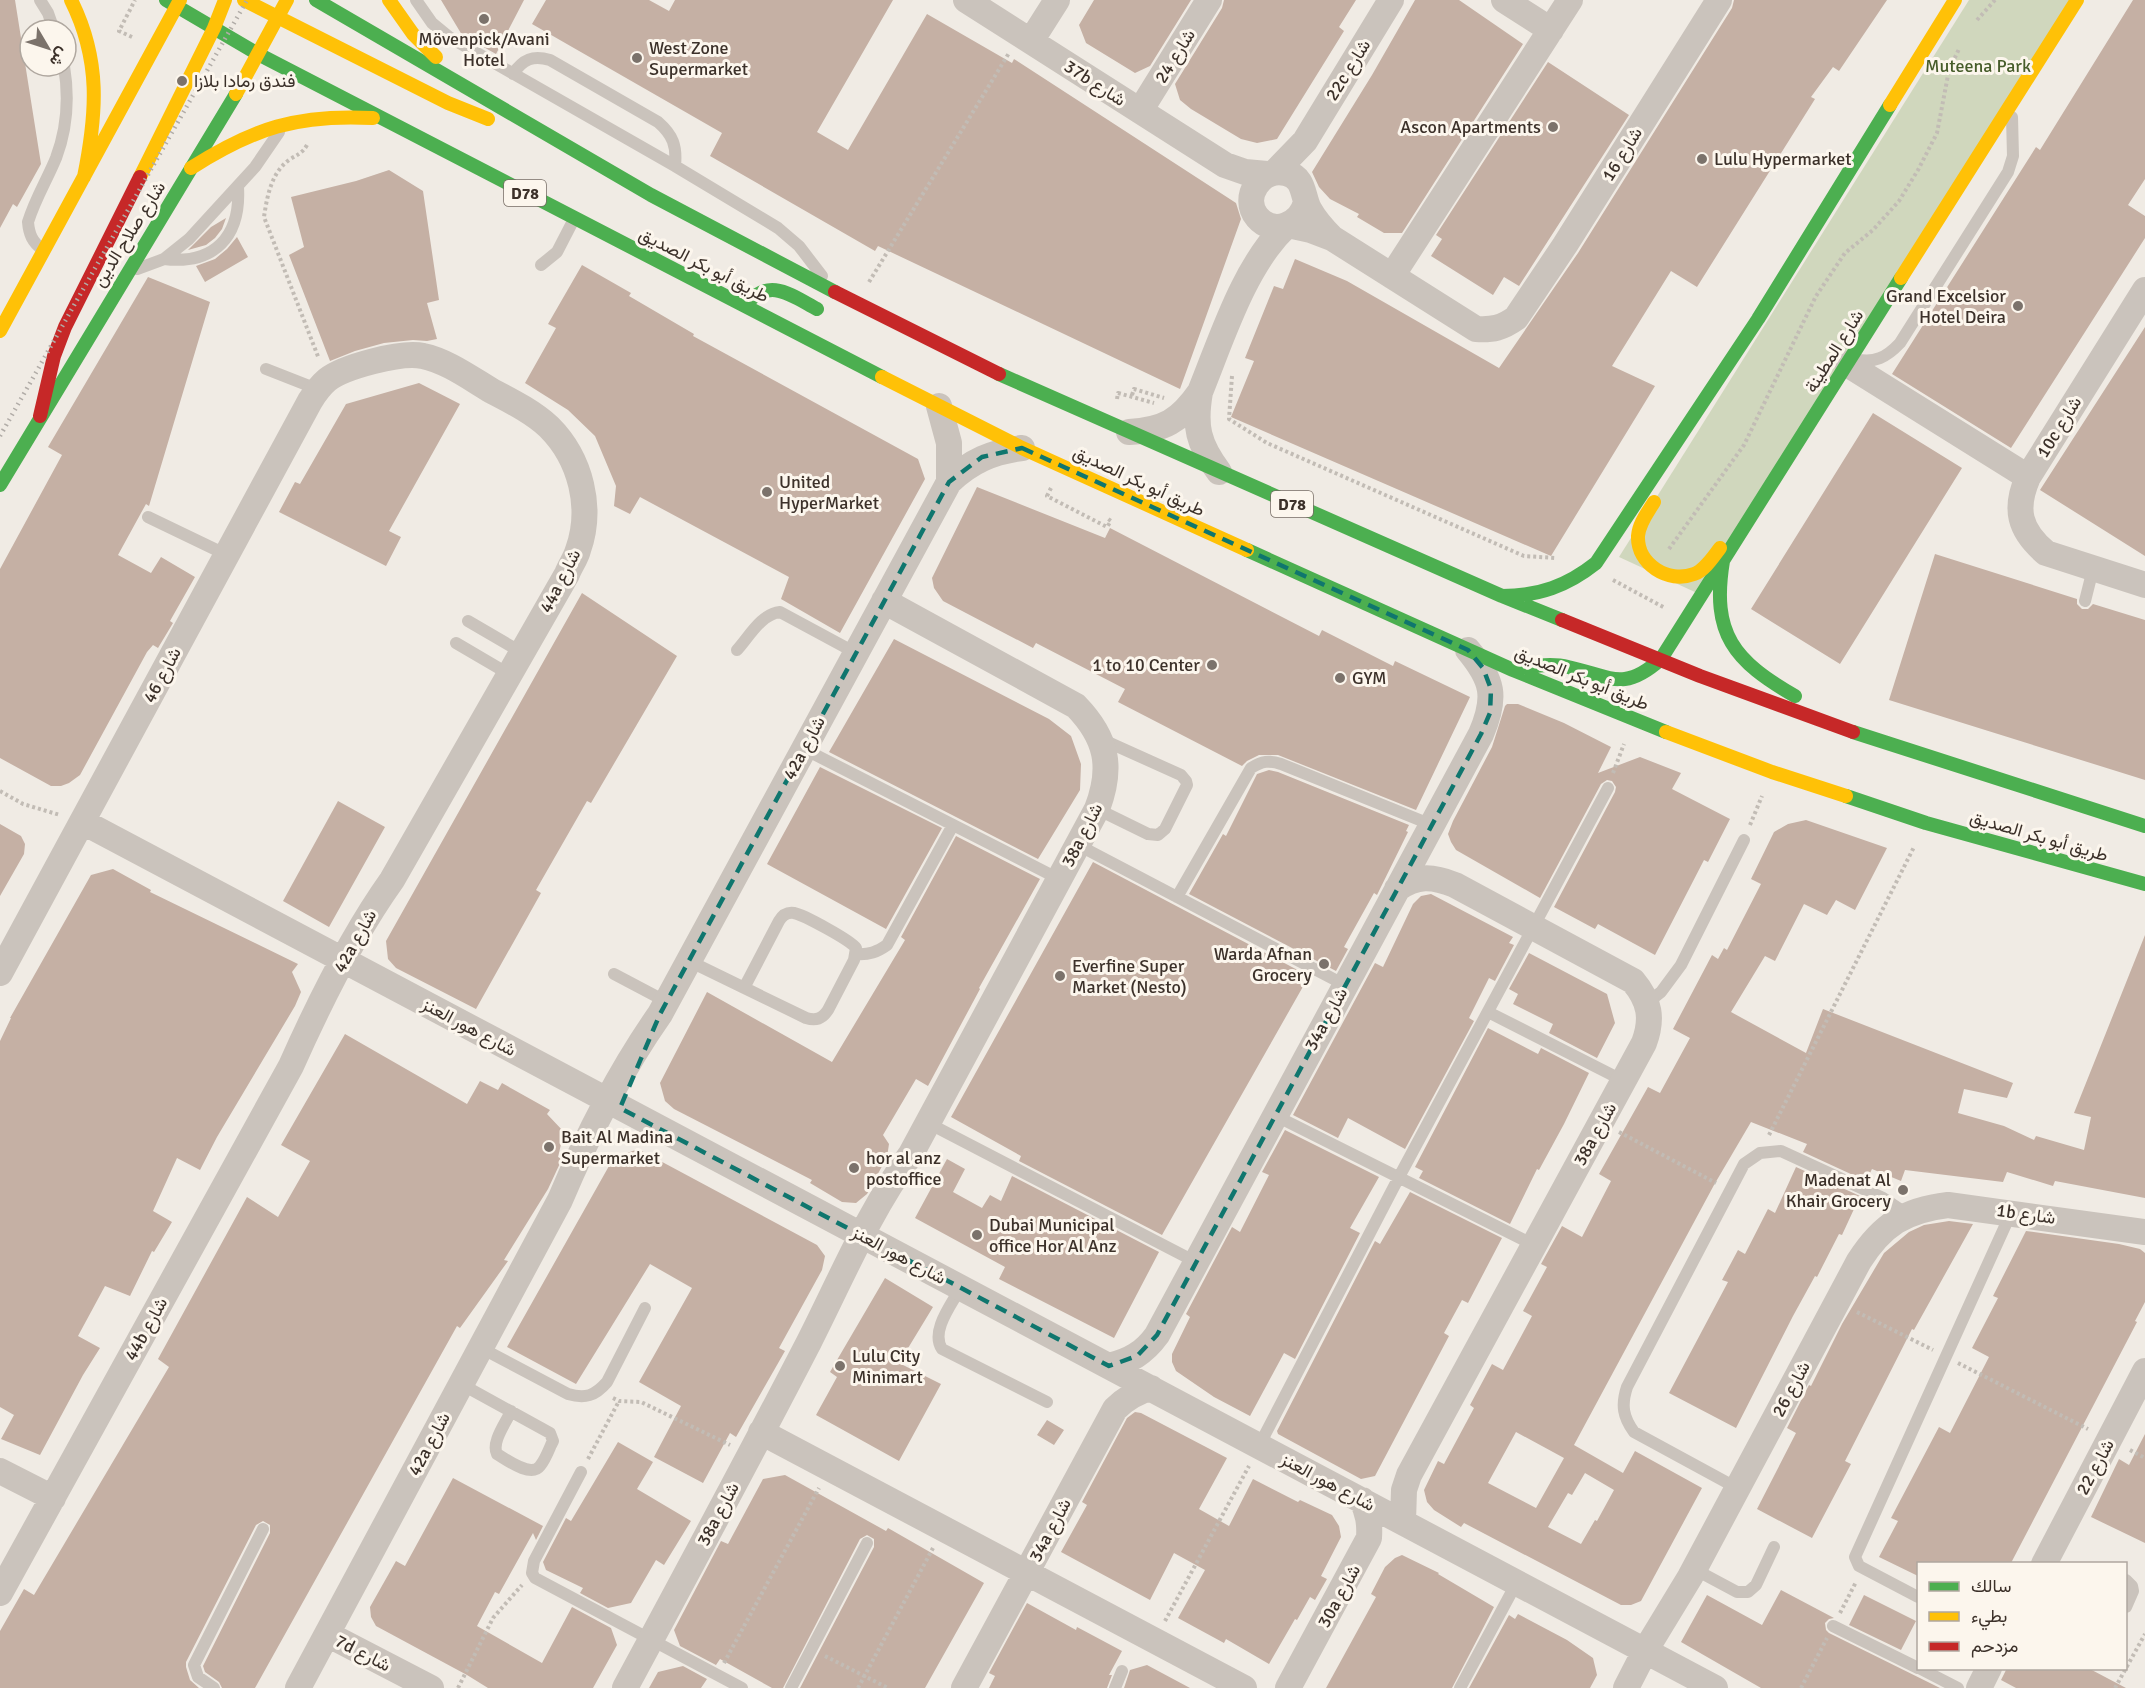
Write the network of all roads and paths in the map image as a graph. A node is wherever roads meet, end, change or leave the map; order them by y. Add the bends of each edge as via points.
1 (40, 0) edge
2 (71, 0) edge
3 (225, 0) edge
4 (244, 0) edge
5 (287, 0) edge
6 (316, 0) edge
7 (389, 0) edge
8 (416, 0) edge
9 (966, 0) edge
10 (1057, 0) edge
11 (1209, 0) edge
12 (1391, 0) edge
13 (1504, 0) edge
14 (1570, 0) edge
15 (1719, 0) edge
16 (1955, 0) edge
17 (1995, 0) edge
18 (2077, 0) edge
19 (174, 2) edge
20 (278, 16) junction
21 (50, 18) edge
22 (1975, 22) dead end
23 (214, 28) junction
24 (1551, 30) junction
25 (1026, 38) junction
26 (1964, 39) dead end
27 (258, 54) junction
28 (513, 74) junction
29 (66, 78) edge
30 (478, 94) junction
31 (2010, 105) junction
32 (1140, 111) junction
33 (311, 117) junction
34 (380, 118) junction
35 (285, 122) junction
36 (1305, 141) junction
37 (567, 145) junction
38 (1225, 165) junction
39 (675, 166) junction
40 (191, 168) junction
41 (1271, 173) junction
42 (84, 177) junction
43 (238, 187) junction
44 (1304, 194) junction
45 (1254, 209) junction
46 (574, 218) junction
47 (1287, 226) junction
48 (1332, 238) junction
49 (44, 251) junction
50 (164, 259) junction
51 (541, 265) dead end
52 (1253, 267) junction
53 (127, 272) junction
54 (1392, 276) junction
55 (2145, 290) edge
56 (832, 293) junction
57 (855, 304) junction
58 (745, 306) junction
59 (831, 317) dead end
60 (1758, 319) junction
61 (0, 331) edge
62 (923, 338) junction
63 (1224, 339) junction
64 (901, 340) dead end
65 (1849, 361) junction
66 (266, 369) dead end
67 (322, 384) junction
68 (1200, 392) junction
69 (1118, 393) dead end
70 (1724, 394) dead end
71 (1132, 395) dead end
72 (939, 406) junction
73 (40, 416) junction
74 (1129, 432) junction
75 (1023, 448) junction
76 (1219, 472) junction
77 (2028, 477) junction
78 (1773, 481) junction
79 (949, 482) junction
80 (1043, 482) dead end
81 (0, 485) edge
82 (1660, 494) dead end
83 (1096, 513) dead end
84 (148, 517) dead end
85 (1566, 552) dead end
86 (227, 555) junction
87 (1723, 561) junction
88 (1596, 563) junction
89 (2093, 569) junction
90 (1655, 570) junction
91 (2145, 585) edge
92 (1502, 596) junction
93 (1648, 599) junction
94 (2085, 601) dead end
95 (884, 602) junction
96 (1686, 620) junction
97 (468, 621) dead end
98 (456, 643) dead end
99 (737, 650) dead end
100 (1468, 650) junction
101 (856, 653) junction
102 (1661, 660) junction
103 (515, 663) junction
104 (1513, 670) junction
105 (1847, 730) junction
106 (1100, 739) junction
107 (1634, 748) dead end
108 (804, 749) junction
109 (1772, 772) junction
110 (1608, 788) joint
111 (0, 791) edge
112 (1097, 809) junction
113 (83, 822) junction
114 (1926, 823) junction
115 (953, 825) junction
116 (1432, 825) junction
117 (2145, 826) edge
118 (1744, 840) joint
119 (1078, 845) junction
120 (1059, 879) junction
121 (392, 880) joint
122 (2145, 884) edge
123 (1397, 889) junction
124 (1177, 897) junction
125 (1533, 927) junction
126 (856, 954) junction
127 (689, 962) junction
128 (350, 964) junction
129 (0, 973) edge
130 (614, 974) dead end
131 (1345, 985) junction
132 (744, 988) junction
133 (1647, 1003) junction
134 (664, 1008) junction
135 (1488, 1012) junction
136 (291, 1066) joint
137 (1623, 1081) junction
138 (614, 1104) junction
139 (1274, 1115) junction
140 (1601, 1122) junction
141 (927, 1123) junction
142 (1760, 1153) junction
143 (1399, 1178) junction
144 (1730, 1190) junction
145 (2011, 1212) junction
146 (1907, 1214) junction
147 (2145, 1232) edge
148 (867, 1238) junction
149 (1534, 1245) junction
150 (1196, 1262) junction
151 (961, 1287) junction
152 (1837, 1302) junction
153 (645, 1308) dead end
154 (481, 1348) junction
155 (1946, 1357) junction
156 (1109, 1366) junction
157 (2145, 1371) edge
158 (461, 1384) junction
159 (1151, 1388) junction
160 (600, 1391) junction
161 (619, 1401) junction
162 (1047, 1402) dead end
163 (512, 1411) junction
164 (761, 1432) junction
165 (2109, 1440) junction
166 (1259, 1446) junction
167 (750, 1454) junction
168 (2145, 1458) edge
169 (830, 1468) junction
170 (0, 1472) edge
171 (581, 1472) joint
172 (1737, 1488) junction
173 (52, 1498) junction
174 (1362, 1500) junction
175 (1403, 1521) junction
176 (263, 1529) dead end
177 (944, 1529) junction
178 (867, 1543) dead end
179 (1774, 1548) dead end
180 (2045, 1562) edge
181 (532, 1573) junction
182 (1026, 1573) junction
183 (1692, 1573) junction
184 (2127, 1581) edge
185 (1517, 1582) junction
186 (0, 1593) edge
187 (1917, 1596) edge
188 (2127, 1604) edge
189 (1833, 1626) dead end
190 (327, 1634) junction
191 (2145, 1634) edge
192 (651, 1640) junction
193 (1155, 1641) junction
194 (811, 1649) junction
195 (1651, 1654) junction
196 (1917, 1667) edge
197 (2127, 1669) edge
198 (1923, 1670) edge
199 (1988, 1670) edge
200 (2127, 1670) edge
201 (1122, 1671) dead end
202 (717, 1675) junction
203 (865, 1676) junction
204 (2118, 1687) edge
205 (214, 1688) edge
206 (298, 1688) edge
207 (431, 1688) edge
208 (459, 1688) edge
209 (625, 1688) edge
210 (742, 1688) edge
211 (790, 1688) edge
212 (858, 1688) edge
213 (888, 1688) edge
214 (964, 1688) edge
215 (1114, 1688) edge
216 (1244, 1688) edge
217 (1288, 1688) edge
218 (1460, 1688) edge
219 (1626, 1688) edge
220 (1640, 1688) edge
221 (1715, 1688) edge
222 (1958, 1688) edge
223 (1979, 1688) edge

1 - 21 lane
2 - 42 main road via 78,10 94,73 92,143
3 - 23 main road
4 - 20 main road
5 - 20 main road, شارع صلاح الدين
6 - 30 main road, طريق أبو بكر الصديق / D78
7 - 30 main road via 413,34
8 - 28 lane via 432,23 449,37
9 - 25 street, 37b شارع
10 - 25 street
11 - 32 street, شارع 24
12 - 36 street, 22c شارع
13 - 24 street
14 - 24 street
15 - 54 street, شارع 16 via 1516,318 1504,327 1476,329
16 - 60 main road
17 - 22 path
18 - 31 main road, شارع المطينة
19 - 23 main road, طريق أبو بكر الصديق / D78
19 - 42 main road
20 - 27 main road, شارع صلاح الدين
20 - 37 main road via 448,103
23 - 27 main road, طريق أبو بكر الصديق / D78
23 - 73 main road via 64,327
24 - 54 street
25 - 32 street, 37b شارع
25 - 57 path
26 - 90 path via 1949,70 1937,133 1918,170 1899,201 1845,253 1816,296 1744,445
27 - 34 main road, طريق أبو بكر الصديق / D78
27 - 40 main road, شارع صلاح الدين
28 - 39 lane
28 - 39 lane via 530,58 540,57 560,66 658,122 675,147
29 - 49 lane via 57,156 28,222 35,244
30 - 37 main road, طريق أبو بكر الصديق / D78
31 - 65 main road, شارع المطينة
31 - 65 lane via 2013,156 2000,186 1900,343 1878,360
32 - 38 street, 37b شارع
33 - 34 main road
33 - 35 main road
33 - 67 path via 310,138 304,150 287,161 272,181 264,217
34 - 46 main road, طريق أبو بكر الصديق / D78
35 - 40 main road via 221,147
35 - 43 lane
36 - 41 street, 22c شارع
36 - 44 street, 22c شارع
37 - 56 main road, طريق أبو بكر الصديق / D78
38 - 41 street, 37b شارع via 1245,172
38 - 45 street, 37b شارع
39 - 56 lane via 778,228 818,268
40 - 53 main road, شارع صلاح الدين
41 - 44 street via 1291,175
41 - 45 street via 1255,186
42 - 49 main road
43 - 50 lane via 189,239
43 - 50 lane via 236,221 215,250 182,261
44 - 47 street via 1300,216
44 - 48 street via 1317,222
45 - 47 street via 1270,226
45 - 52 street via 1257,242
46 - 51 lane via 557,252
46 - 58 main road, طريق أبو بكر الصديق / D78
47 - 48 street
47 - 52 street
48 - 54 street
49 - 61 main road
50 - 53 lane
52 - 63 street
53 - 73 main road, شارع صلاح الدين
55 - 77 street, 10c شارع
56 - 57 main road, طريق أبو بكر الصديق / D78
57 - 62 main road, طريق أبو بكر الصديق / D78
58 - 59 main road via 756,293 771,289 785,292
58 - 72 main road, طريق أبو بكر الصديق / D78
60 - 70 main road
60 - 88 main road
62 - 64 main road
62 - 74 main road, طريق أبو بكر الصديق / D78
63 - 68 street
63 - 85 path via 1229,419 1267,442 1524,556 1556,558
65 - 77 street
65 - 78 main road, شارع المطينة
66 - 67 lane
67 - 86 street, شارع 46
67 - 103 street, 44a شارع via 348,369 389,357 420,355 435,359 528,411 566,447 578,471 584,497 584,524 578,550
68 - 74 street via 1188,410 1171,423 1150,431
68 - 76 street via 1198,434
69 - 71 path via 1161,405 1165,400 1134,389
72 - 75 main road, طريق أبو بكر الصديق / D78
72 - 79 street, 42a شارع via 948,443
73 - 81 main road, شارع صلاح الدين
74 - 76 main road, طريق أبو بكر الصديق / D78
75 - 79 street, 42a شارع via 982,457
75 - 100 main road, طريق أبو بكر الصديق / D78
76 - 92 main road, طريق أبو بكر الصديق / D78
77 - 89 street, 10c شارع via 2021,493 2020,510 2033,542 2046,553
78 - 87 main road, شارع المطينة
78 - 90 main road via 1695,574 1682,578
79 - 95 street, 42a شارع
80 - 83 path via 1052,486 1047,496 1109,526 1110,519
82 - 90 main road via 1640,525 1638,537 1640,550
84 - 86 lane
86 - 113 street, شارع 46
87 - 96 main road, شارع المطينة
87 - 105 main road via 1718,585 1719,611 1740,656 1759,674
88 - 92 main road via 1553,591
88 - 93 path via 1613,580
89 - 91 street, 10c شارع
89 - 94 lane
90 - 93 path
92 - 102 main road, طريق أبو بكر الصديق / D78
93 - 96 path
95 - 101 street, 42a شارع
95 - 106 street, 38a شارع via 1076,706
96 - 102 main road, شارع المطينة
97 - 103 lane
98 - 103 lane
99 - 101 lane via 765,616 780,612
100 - 104 main road, طريق أبو بكر الصديق / D78
100 - 116 street, 34a شارع via 1483,668 1491,689 1490,713
101 - 108 street, 42a شارع
102 - 104 main road via 1628,679 1608,679 1552,664
102 - 105 main road, طريق أبو بكر الصديق / D78
103 - 121 street, 44a شارع
104 - 109 main road, طريق أبو بكر الصديق / D78
105 - 117 main road, طريق أبو بكر الصديق / D78
106 - 112 street, 38a شارع via 1106,774
106 - 112 lane via 1181,775 1187,785 1158,836
107 - 110 path via 1623,744
108 - 115 lane
108 - 127 street, 42a شارع
109 - 114 main road, طريق أبو بكر الصديق / D78
109 - 118 path
110 - 125 lane
111 - 113 path via 23,804
112 - 119 street, 38a شارع
113 - 128 street, شارع هور العنز
113 - 129 street, شارع 46
114 - 122 main road, طريق أبو بكر الصديق / D78
114 - 142 path
115 - 120 lane
115 - 126 lane via 887,945 868,955
116 - 123 street, 34a شارع
116 - 124 lane via 1281,764 1260,762 1251,768
118 - 133 lane via 1681,965 1672,980
119 - 120 street, 38a شارع
119 - 124 lane
120 - 141 street, 38a شارع
121 - 128 street, 42a شارع via 381,911
123 - 125 street via 1409,881 1440,879
123 - 131 street, 34a شارع
124 - 131 lane
125 - 133 street via 1633,981
125 - 135 lane
126 - 132 lane via 828,1010 819,1019 806,1018
126 - 132 lane via 856,948 847,939 787,913
127 - 132 lane
127 - 134 street, 42a شارع
128 - 136 street, 42a شارع via 307,1045
128 - 138 street, شارع هور العنز
130 - 134 lane
131 - 139 street, 34a شارع
133 - 137 street, 38a شارع via 1649,1030
134 - 138 street, 42a شارع via 638,1048
135 - 137 lane
135 - 143 lane
136 - 173 street, 44b شارع
137 - 140 street, 38a شارع
138 - 148 street, شارع هور العنز
138 - 154 street, 42a شارع
139 - 143 lane
139 - 150 street, 34a شارع
140 - 144 path
140 - 149 street, 38a شارع
141 - 148 street, 38a شارع via 902,1182
141 - 150 lane
142 - 144 lane via 1744,1164
142 - 146 lane via 1770,1150 1790,1154 1883,1198
143 - 149 lane
143 - 166 lane
144 - 172 lane via 1627,1387 1623,1405 1634,1432
145 - 146 street, 1b شارع via 1948,1205
145 - 147 street, 1b شارع
145 - 155 lane
146 - 152 street, شارع 26 via 1871,1242
148 - 151 street, شارع هور العنز
148 - 164 street, 38a شارع via 841,1294 810,1340
149 - 175 street, 38a شارع via 1409,1475 1404,1490
150 - 156 street, 34a شارع via 1148,1347 1123,1363
151 - 156 street, شارع هور العنز
151 - 162 lane via 939,1330 938,1343 942,1349
152 - 155 path
152 - 172 street, شارع 26
153 - 160 lane
154 - 158 street, 42a شارع
154 - 160 lane via 568,1394 590,1396
155 - 165 path
155 - 187 lane via 1855,1557 1859,1566
156 - 159 street, شارع هور العنز
157 - 165 street, شارع 22
158 - 163 lane
158 - 190 street, 42a شارع
159 - 166 street, شارع هور العنز
159 - 182 street, 34a شارع via 1137,1392 1115,1409
160 - 161 path
161 - 167 path via 641,1402
161 - 171 path
163 - 163 lane via 552,1437 536,1470 527,1470 495,1450
164 - 167 street, 38a شارع
164 - 169 street
165 - 168 path
165 - 180 street, شارع 22
166 - 174 street, شارع هور العنز
166 - 193 path
167 - 192 street, 38a شارع
169 - 177 street
169 - 202 path
170 - 173 street
171 - 181 lane via 534,1561
172 - 183 street, شارع 26
173 - 186 street, 44b شارع
174 - 175 street, شارع هور العنز
174 - 217 street, 30a شارع via 1368,1512 1369,1538
175 - 185 street, شارع هور العنز
176 - 205 lane via 194,1665 198,1677
177 - 182 street
177 - 203 path
178 - 194 lane
179 - 183 lane via 1756,1585 1748,1592 1737,1592
181 - 192 lane via 540,1581
181 - 208 path via 493,1618
182 - 193 street
182 - 214 street, 34a شارع
183 - 195 street, شارع 26
184 - 188 lane via 2133,1591
185 - 195 street, شارع هور العنز
185 - 218 lane
189 - 196 lane
190 - 206 street, 42a شارع
190 - 207 street, 7d شارع
191 - 197 path
192 - 202 lane
192 - 209 street, 38a شارع
193 - 216 street
194 - 203 path
194 - 211 lane
195 - 219 street, شارع 26
195 - 220 street, شارع 26
195 - 221 street, شارع هور العنز
198 - 222 lane
199 - 223 street
200 - 204 path
201 - 215 lane
202 - 210 lane
203 - 212 path
203 - 213 path

